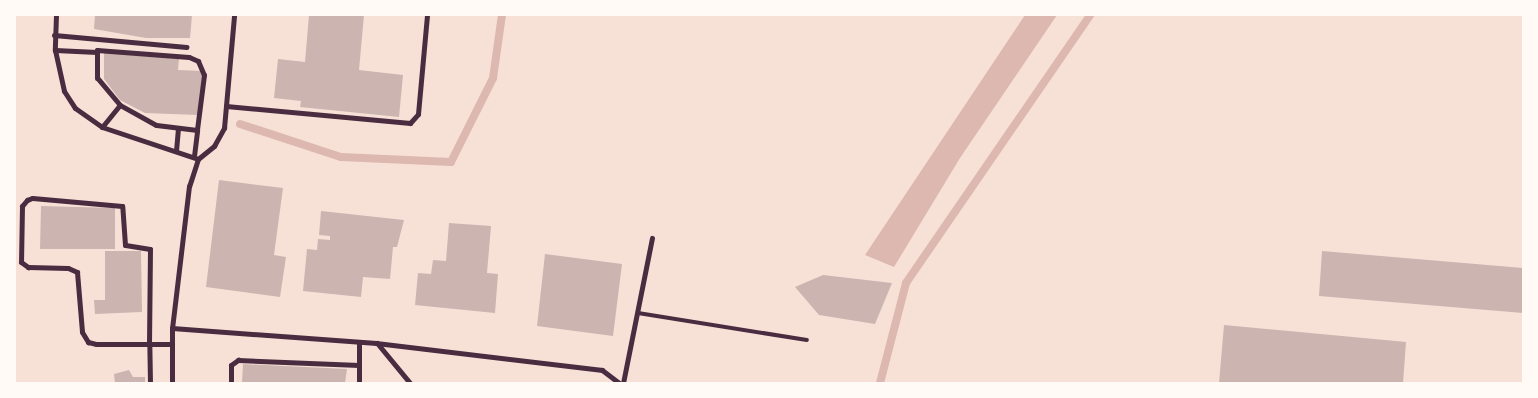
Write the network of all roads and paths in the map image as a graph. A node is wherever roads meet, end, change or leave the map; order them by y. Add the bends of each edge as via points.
1 (56, 15) edge
2 (234, 15) edge
3 (427, 15) edge
4 (54, 35) junction
5 (186, 47) dead end
6 (55, 50) junction
7 (97, 52) junction
8 (120, 105) junction
9 (226, 106) junction
10 (102, 127) junction
11 (178, 128) junction
12 (197, 130) junction
13 (176, 151) junction
14 (196, 157) junction
15 (652, 238) dead end
16 (638, 313) junction
17 (172, 328) junction
18 (807, 340) dead end
19 (359, 342) junction
20 (376, 343) junction
21 (149, 344) junction
22 (172, 344) junction
23 (359, 365) junction
24 (150, 383) edge
25 (172, 383) edge
26 (231, 383) edge
27 (359, 383) edge
28 (410, 383) edge
29 (619, 383) edge
30 (623, 383) edge

1 - 4 street
2 - 9 street
3 - 9 street via 418,114 410,123
4 - 5 street
4 - 6 street
6 - 7 street
6 - 10 street via 64,91 75,108
7 - 8 street via 97,78
7 - 12 street via 100,49 198,61 204,75
8 - 10 street
8 - 11 street via 156,125
9 - 14 street via 221,136
10 - 13 street
11 - 12 street
11 - 13 street
12 - 14 street
13 - 14 street
14 - 17 street via 189,186
15 - 16 street
16 - 18 lane
16 - 30 street
17 - 19 street
17 - 22 street
19 - 20 street
19 - 23 street
20 - 28 street
20 - 29 street via 602,370
21 - 21 street via 88,342 82,332 77,272 68,268 28,267 21,262 22,206 26,200 122,206 125,245 150,249
21 - 22 street
21 - 24 street
22 - 25 street
23 - 26 street via 238,360 231,365
23 - 27 street

